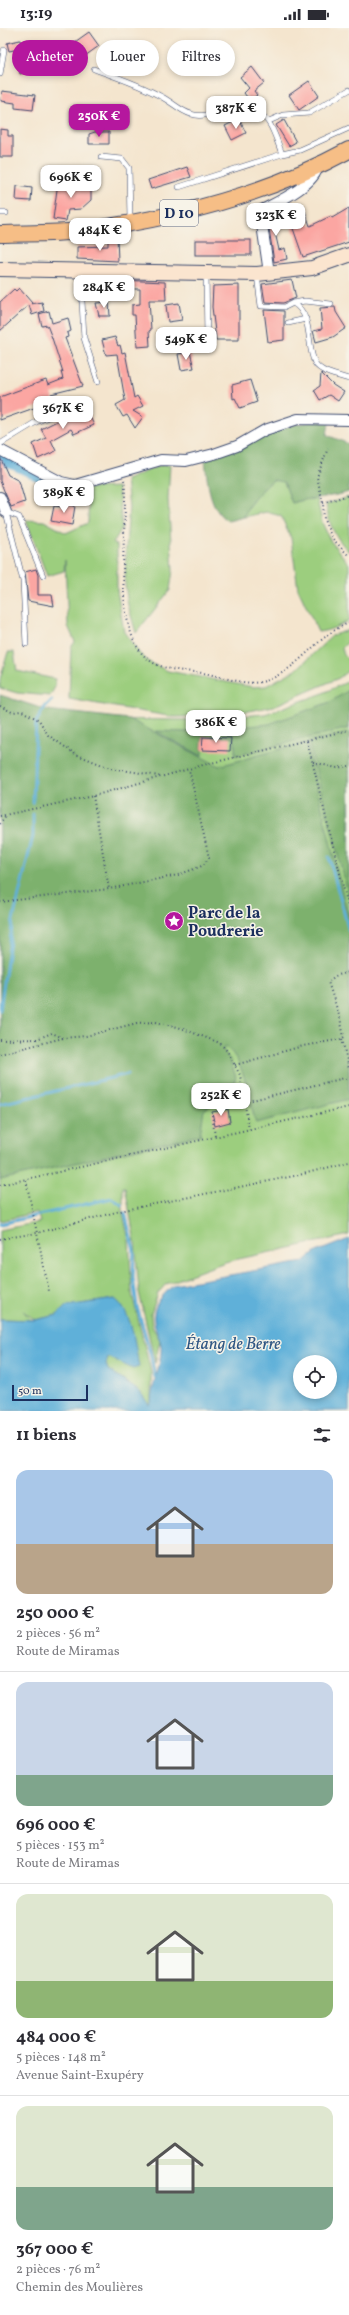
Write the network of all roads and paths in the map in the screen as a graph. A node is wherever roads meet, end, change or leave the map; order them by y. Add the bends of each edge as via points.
1 (4, 50) dead end
2 (94, 69) dead end
3 (0, 74) edge
4 (349, 90) edge
5 (269, 121) junction
6 (349, 128) edge
7 (349, 150) edge
8 (282, 154) junction
9 (101, 157) dead end
10 (318, 166) junction
11 (179, 187) dead end
12 (0, 213) edge
13 (6, 213) dead end
14 (130, 223) junction
15 (0, 234) edge
16 (349, 255) edge
17 (0, 270) edge
18 (84, 272) junction
19 (206, 273) junction
20 (263, 273) junction
21 (293, 303) junction
22 (331, 304) dead end
23 (306, 319) junction
24 (288, 323) dead end
25 (207, 337) dead end
26 (349, 379) edge
27 (98, 382) dead end
28 (68, 409) dead end
29 (349, 420) edge
30 (0, 444) edge
31 (328, 448) dead end
32 (0, 450) edge
33 (123, 471) junction
34 (349, 495) edge
35 (0, 497) edge
36 (323, 503) junction
37 (6, 512) junction
38 (349, 556) edge
39 (43, 576) dead end
40 (349, 623) edge
41 (26, 644) dead end
42 (0, 706) edge
43 (349, 730) edge
44 (307, 740) junction
45 (312, 762) junction
46 (349, 766) edge
47 (188, 769) junction
48 (160, 777) junction
49 (93, 796) junction
50 (7, 814) junction
51 (0, 816) edge
52 (0, 824) edge
53 (109, 889) junction
54 (0, 902) edge
55 (349, 910) edge
56 (349, 972) edge
57 (63, 1038) junction
58 (342, 1039) junction
59 (0, 1040) edge
60 (0, 1054) edge
61 (235, 1065) junction
62 (349, 1069) edge
63 (349, 1077) edge
64 (244, 1102) junction
65 (349, 1106) edge
66 (212, 1115) dead end
67 (249, 1129) junction
68 (215, 1136) junction
69 (349, 1162) edge
70 (26, 1180) junction
71 (0, 1186) edge
72 (37, 1232) junction
73 (0, 1239) edge
74 (49, 1291) dead end

1 - 3 lane
2 - 5 lane via 164,97 192,115 210,115 230,104 238,104 263,114
4 - 5 lane via 309,113 283,115
5 - 8 lane
6 - 8 lane via 300,150
7 - 10 main road, D 10
8 - 11 lane
9 - 14 lane via 122,159 130,168
10 - 14 main road, D 10 via 264,188 203,207
10 - 20 street via 317,173 308,182 288,197 260,211
12 - 13 lane
14 - 15 main road, D 10 via 77,231
16 - 20 street via 312,268
17 - 18 street
18 - 19 street
18 - 27 lane via 84,338
19 - 20 street
19 - 25 lane
20 - 21 lane via 261,306 285,307
21 - 22 lane via 305,301
21 - 23 lane via 298,305
23 - 24 lane
23 - 26 lane via 315,363 324,370
28 - 30 lane via 36,422
29 - 33 street via 298,419 265,430 237,446 214,454 186,461 161,460
31 - 36 path via 317,477
32 - 33 street via 61,482 75,485
33 - 40 path via 127,498 123,598 134,642 157,665 230,679 266,681 283,674 327,634
34 - 36 path
35 - 37 street
36 - 38 path via 324,520 332,538
37 - 39 lane via 19,517
37 - 41 lane via 23,581
42 - 48 path via 12,712 22,711 39,720 48,735 75,754 110,768
43 - 44 path
44 - 45 path
44 - 47 path
45 - 46 path via 336,768
45 - 55 path
47 - 48 path
47 - 53 path via 209,858 202,866 178,875
48 - 49 path
49 - 50 path
49 - 53 path
50 - 51 path
50 - 52 path
53 - 54 path
56 - 58 path via 335,976 328,982 340,1018 344,1037
57 - 59 path via 52,1033 37,1039
57 - 60 path
57 - 61 path via 86,1036 137,1023 156,1022 178,1027 220,1043
58 - 61 path via 296,1048
58 - 62 path
61 - 64 path via 240,1075
63 - 64 path
64 - 67 path
65 - 67 path
66 - 68 path
67 - 68 path
68 - 70 path
69 - 72 path via 298,1175 120,1211
70 - 71 path
70 - 72 path
72 - 73 path
72 - 74 path

